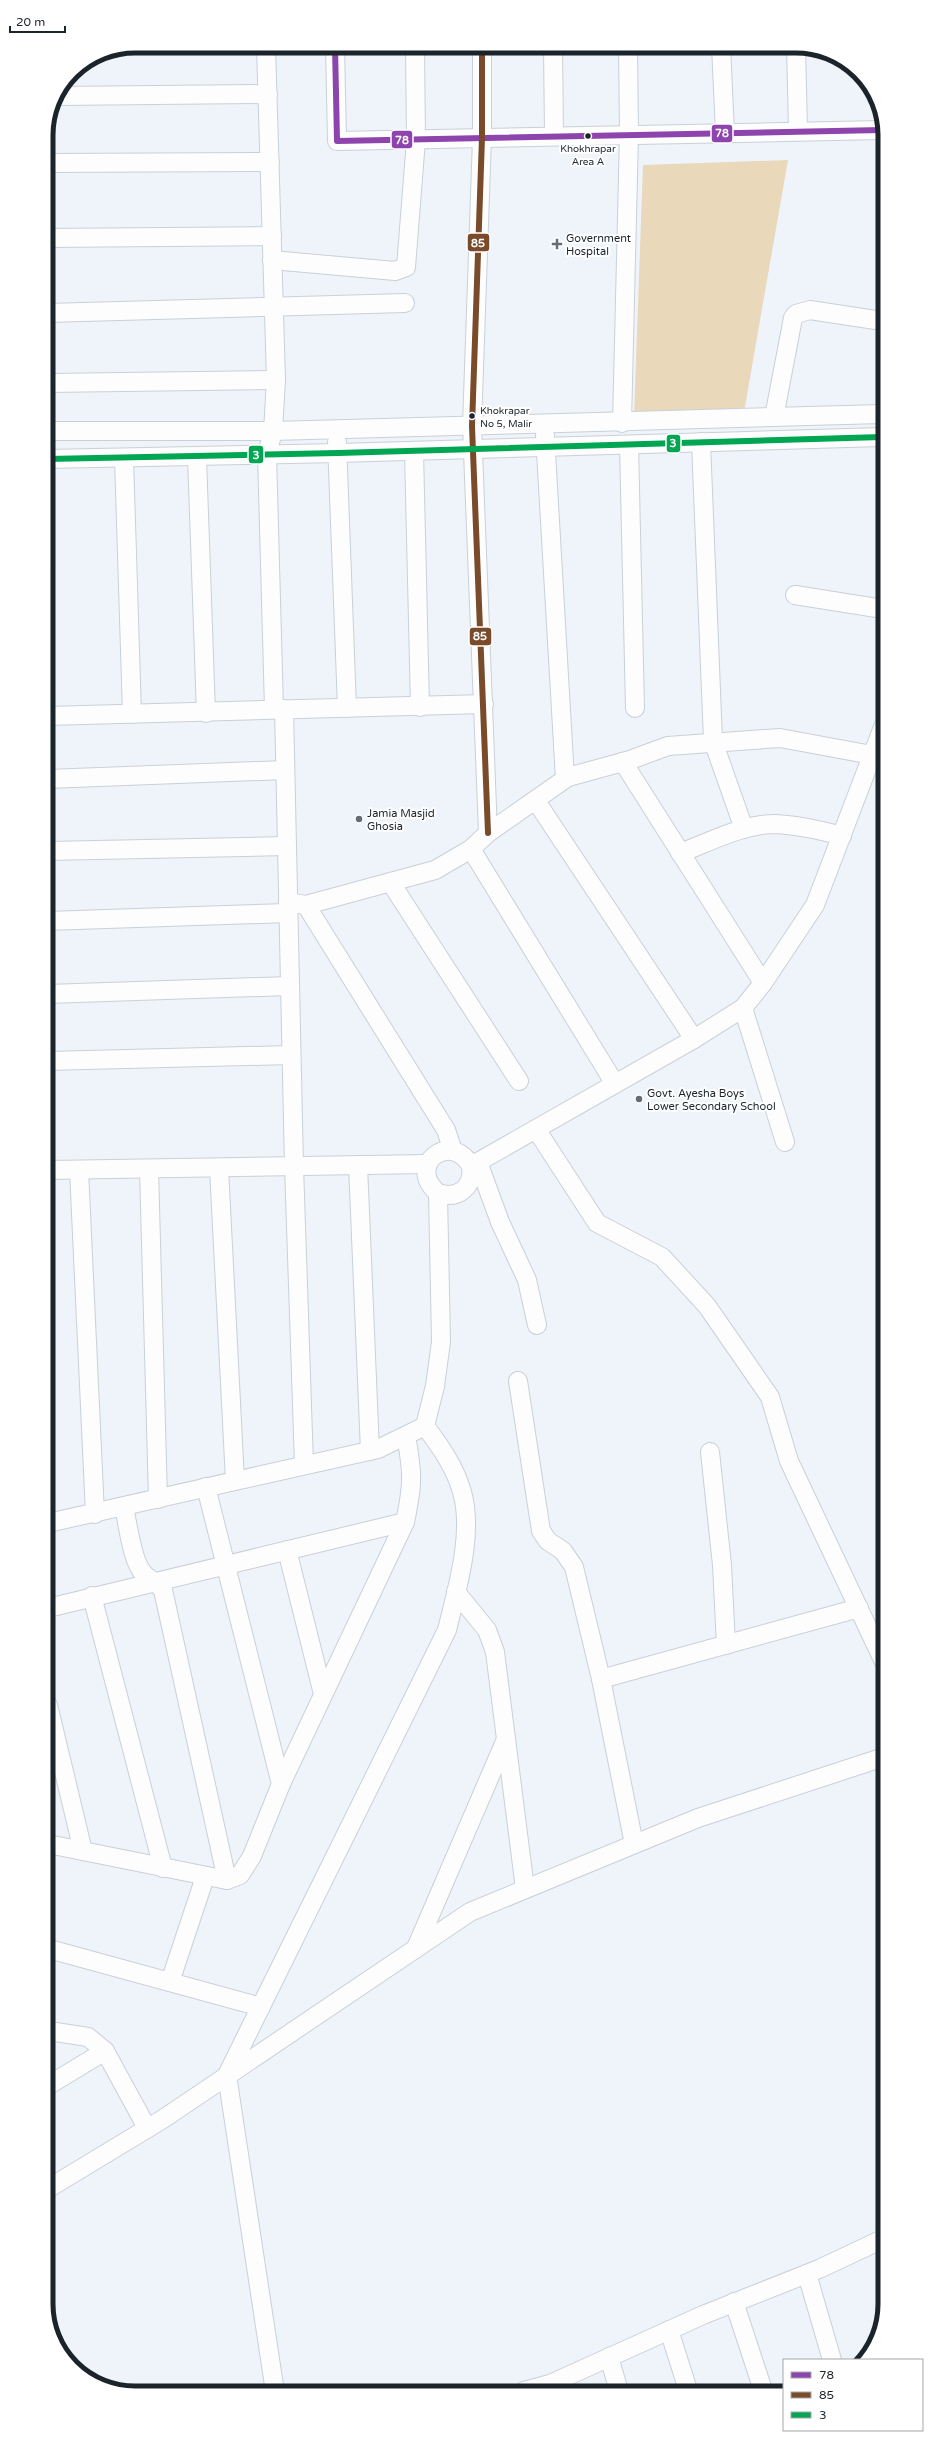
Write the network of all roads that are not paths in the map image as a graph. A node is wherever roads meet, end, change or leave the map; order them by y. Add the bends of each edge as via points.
1 (266, 53) edge
2 (335, 53) edge
3 (415, 53) edge
4 (482, 53) edge
5 (553, 53) edge
6 (628, 53) edge
7 (721, 53) edge
8 (796, 53) edge
9 (268, 94) junction
10 (64, 96) edge
11 (877, 130) edge
12 (798, 131) junction
13 (725, 133) junction
14 (629, 135) junction
15 (554, 136) junction
16 (482, 138) junction
17 (416, 140) junction
18 (270, 162) junction
19 (53, 163) edge
20 (272, 236) junction
21 (53, 238) edge
22 (272, 260) junction
23 (404, 303) dead end
24 (274, 306) junction
25 (53, 313) edge
26 (878, 320) edge
27 (276, 380) junction
28 (53, 383) edge
29 (878, 414) edge
30 (774, 417) junction
31 (622, 423) junction
32 (544, 424) junction
33 (472, 426) junction
34 (337, 428) junction
35 (273, 431) junction
36 (53, 432) edge
37 (878, 437) edge
38 (701, 442) junction
39 (629, 445) junction
40 (546, 447) junction
41 (473, 449) junction
42 (414, 451) junction
43 (267, 454) junction
44 (338, 454) junction
45 (197, 457) junction
46 (124, 458) junction
47 (53, 459) edge
48 (796, 594) dead end
49 (878, 608) edge
50 (484, 704) junction
51 (420, 706) junction
52 (347, 708) junction
53 (635, 708) dead end
54 (279, 709) junction
55 (206, 713) junction
56 (132, 714) junction
57 (53, 716) edge
58 (878, 740) edge
59 (714, 741) junction
60 (872, 755) junction
61 (623, 762) junction
62 (285, 770) junction
63 (53, 779) edge
64 (566, 779) junction
65 (536, 801) junction
66 (744, 829) junction
67 (488, 833) junction
68 (842, 836) junction
69 (287, 846) junction
70 (471, 849) junction
71 (53, 851) edge
72 (680, 853) junction
73 (391, 883) junction
74 (306, 905) junction
75 (288, 907) junction
76 (53, 921) edge
77 (763, 983) junction
78 (290, 986) junction
79 (53, 994) edge
80 (744, 1008) junction
81 (694, 1039) junction
82 (291, 1055) junction
83 (53, 1062) edge
84 (519, 1081) dead end
85 (615, 1084) junction
86 (536, 1128) junction
87 (785, 1142) dead end
88 (453, 1151) junction
89 (428, 1164) junction
90 (474, 1164) junction
91 (358, 1165) junction
92 (294, 1166) junction
93 (220, 1168) junction
94 (149, 1169) junction
95 (53, 1170) edge
96 (79, 1170) junction
97 (438, 1194) junction
98 (536, 1325) dead end
99 (518, 1381) dead end
100 (425, 1426) junction
101 (406, 1436) junction
102 (370, 1451) junction
103 (710, 1452) dead end
104 (304, 1465) junction
105 (235, 1481) junction
106 (206, 1487) junction
107 (158, 1499) junction
108 (124, 1507) junction
109 (94, 1514) junction
110 (53, 1522) edge
111 (405, 1522) junction
112 (287, 1550) junction
113 (226, 1564) junction
114 (155, 1580) junction
115 (456, 1592) junction
116 (92, 1596) junction
117 (53, 1607) edge
118 (859, 1608) junction
119 (726, 1645) junction
120 (878, 1649) edge
121 (601, 1679) junction
122 (323, 1694) junction
123 (53, 1726) edge
124 (507, 1738) junction
125 (878, 1759) edge
126 (281, 1784) junction
127 (634, 1844) junction
128 (53, 1845) edge
129 (83, 1851) junction
130 (163, 1868) junction
131 (205, 1876) junction
132 (226, 1880) junction
133 (525, 1889) junction
134 (416, 1948) junction
135 (53, 1950) edge
136 (170, 1982) junction
137 (261, 2007) junction
138 (53, 2032) edge
139 (105, 2051) junction
140 (228, 2075) junction
141 (53, 2083) edge
142 (147, 2128) junction
143 (53, 2186) edge
144 (878, 2241) edge
145 (807, 2274) junction
146 (734, 2302) junction
147 (669, 2330) junction
148 (609, 2357) junction
149 (832, 2359) edge
150 (275, 2386) edge
151 (553, 2386) edge
152 (618, 2386) edge
153 (687, 2386) edge
154 (762, 2386) edge

1 - 9 street
2 - 17 street via 338,141
3 - 17 street
4 - 16 street
5 - 15 street
6 - 14 street
7 - 13 street
8 - 12 street
9 - 10 street
9 - 18 street
11 - 12 street
12 - 13 street
13 - 14 street
14 - 15 street
14 - 31 street
15 - 16 street
16 - 17 street
16 - 33 street
17 - 22 street via 406,268 395,271
18 - 19 street
18 - 20 street
20 - 21 street
20 - 22 street
22 - 24 street
23 - 24 street
24 - 25 street
24 - 27 street
26 - 30 street via 810,310 796,314 793,318
27 - 28 street
27 - 35 street
29 - 30 street
30 - 31 street
31 - 32 street
32 - 33 street
32 - 40 street
33 - 34 street
33 - 41 street
34 - 35 street
34 - 44 street
35 - 36 street
35 - 43 street
37 - 38 street
38 - 39 street
38 - 59 street
39 - 40 street
39 - 53 street
40 - 41 street
40 - 64 street
41 - 42 street
41 - 50 street
42 - 44 street
42 - 51 street
43 - 44 street
43 - 45 street
43 - 54 street
44 - 52 street
45 - 46 street
45 - 55 street
46 - 47 street
46 - 56 street
48 - 49 street
50 - 51 street
50 - 67 street
51 - 52 street
52 - 54 street
54 - 55 street
54 - 62 street
55 - 56 street
56 - 57 street
58 - 60 street
59 - 60 street via 780,738
59 - 61 street via 668,746
59 - 66 street
60 - 68 street
61 - 64 street
61 - 72 street
62 - 63 street
62 - 69 street
64 - 65 street
65 - 67 street
65 - 81 street
66 - 68 street via 774,824 805,827
66 - 72 street
67 - 70 street
68 - 77 street via 815,905
69 - 71 street
69 - 75 street
70 - 73 street via 436,870
70 - 85 street
72 - 77 street
73 - 74 street
73 - 84 street
74 - 75 street
74 - 88 street via 446,1130
75 - 76 street
75 - 78 street
77 - 80 street
78 - 79 street
78 - 82 street
80 - 81 street
80 - 87 street
81 - 85 street
82 - 83 street
82 - 92 street
85 - 86 street
86 - 90 street
86 - 118 street via 597,1223 662,1257 707,1306 770,1397 789,1461
88 - 89 street via 437,1153
88 - 90 street
89 - 91 street
89 - 97 street via 426,1180
90 - 97 street via 470,1182 461,1193 446,1196
90 - 98 street via 527,1280
91 - 92 street
91 - 102 street
92 - 93 street
92 - 104 street
93 - 94 street
93 - 105 street
94 - 96 street
94 - 107 street
95 - 96 street
96 - 109 street
97 - 100 street via 440,1342
99 - 121 street via 542,1531 548,1541 563,1552 574,1567
100 - 101 street
100 - 115 street via 445,1453 462,1492 465,1520 462,1566
101 - 102 street
101 - 111 street via 413,1487
102 - 104 street
103 - 119 street via 722,1565
104 - 105 street
105 - 106 street
106 - 107 street
106 - 113 street
107 - 108 street
108 - 109 street
108 - 114 street via 136,1560 143,1574
109 - 110 street
111 - 112 street
111 - 122 street
112 - 113 street
112 - 122 street
113 - 114 street
113 - 126 street
114 - 116 street
114 - 132 street via 163,1590
115 - 124 street via 491,1637 496,1652
115 - 137 street via 447,1630
116 - 117 street
116 - 130 street
118 - 119 street
118 - 120 street
119 - 121 street
121 - 127 street
122 - 126 street
123 - 129 street
124 - 133 street
124 - 134 street
125 - 127 street via 698,1818
126 - 132 street via 252,1856 240,1875
127 - 133 street
128 - 129 street
129 - 130 street
130 - 131 street
131 - 132 street
131 - 136 street
133 - 134 street via 470,1912
134 - 140 street
135 - 136 street
136 - 137 street
137 - 140 street
138 - 139 street via 88,2037
139 - 141 street
139 - 142 street
140 - 142 street
140 - 150 street
142 - 143 street
144 - 145 street
145 - 146 street
145 - 149 street
146 - 147 street
146 - 154 street
147 - 148 street
147 - 153 street
148 - 151 street
148 - 152 street

